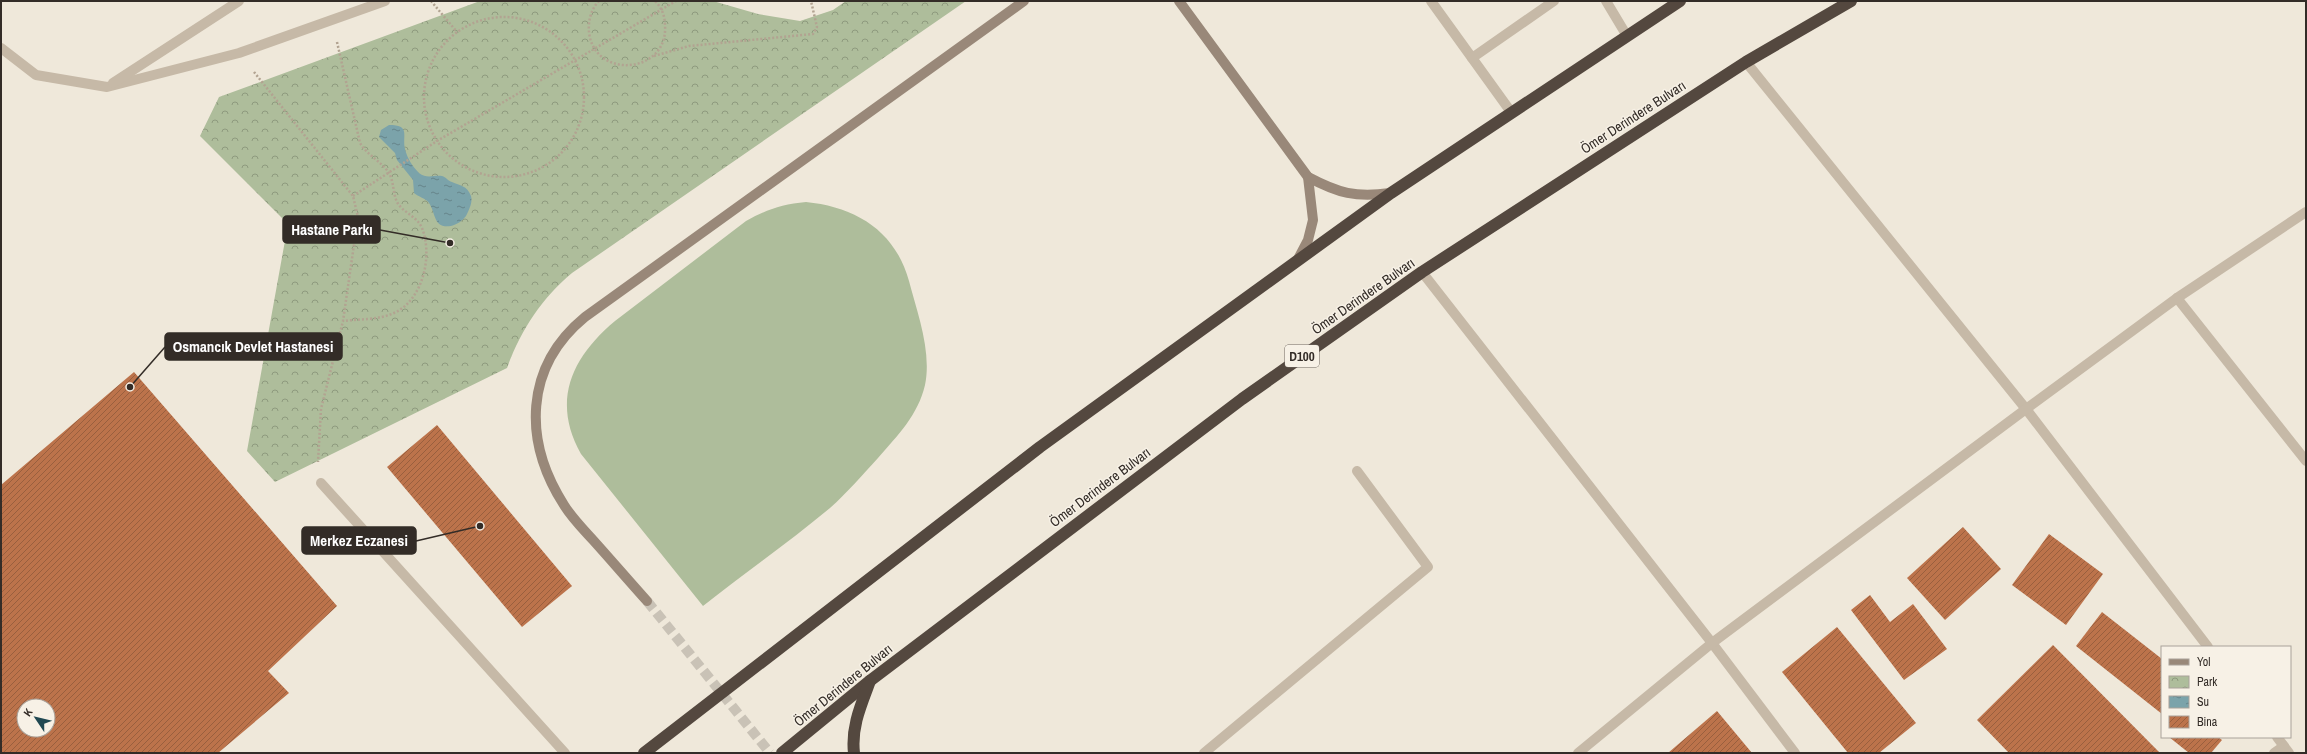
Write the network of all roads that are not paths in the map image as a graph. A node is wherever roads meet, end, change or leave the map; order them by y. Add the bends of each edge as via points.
1 (239, 1) edge
2 (386, 1) edge
3 (1024, 1) edge
4 (1179, 1) edge
5 (1431, 1) edge
6 (1554, 1) edge
7 (1606, 1) edge
8 (1680, 1) edge
9 (1851, 1) edge
10 (1627, 36) junction
11 (1, 48) edge
12 (1472, 58) junction
13 (1746, 62) junction
14 (107, 87) junction
15 (1511, 112) junction
16 (1308, 177) junction
17 (1391, 193) junction
18 (2306, 212) edge
19 (1297, 261) junction
20 (1422, 272) junction
21 (2177, 298) junction
22 (2026, 409) junction
23 (2306, 461) edge
24 (1357, 471) dead end
25 (321, 483) road end
26 (647, 601) tunnel mouth
27 (1712, 643) junction
28 (2207, 646) edge
29 (871, 680) junction
30 (2278, 738) edge
31 (2286, 750) edge
32 (565, 753) edge
33 (644, 753) edge
34 (782, 753) edge
35 (854, 753) edge
36 (1204, 753) edge
37 (1578, 753) edge
38 (1795, 753) edge
39 (2274, 753) edge

1 - 14 street
2 - 14 street via 239,53
3 - 26 street via 585,317 566,334 552,354 540,382 536,407 538,444 545,468 565,506
4 - 16 street
5 - 12 street
6 - 12 street
7 - 10 street
8 - 10 highway
9 - 13 highway, Ömer Derindere Bulvarı / D100
10 - 15 highway
11 - 14 street via 36,75
12 - 15 street
13 - 20 highway, Ömer Derindere Bulvarı / D100
13 - 22 street
15 - 17 highway
16 - 17 street via 1347,194 1368,196
16 - 19 street via 1313,220 1308,240
17 - 19 highway
18 - 21 street
19 - 33 highway via 1040,446
20 - 27 street
20 - 29 highway, Ömer Derindere Bulvarı / D100 via 1242,399
21 - 22 street
21 - 23 street
22 - 27 street
22 - 28 street
24 - 36 street via 1428,567
25 - 32 street
27 - 37 street
27 - 38 street
29 - 34 highway, Ömer Derindere Bulvarı / D100
29 - 35 highway via 855,721
30 - 31 street
31 - 39 street

